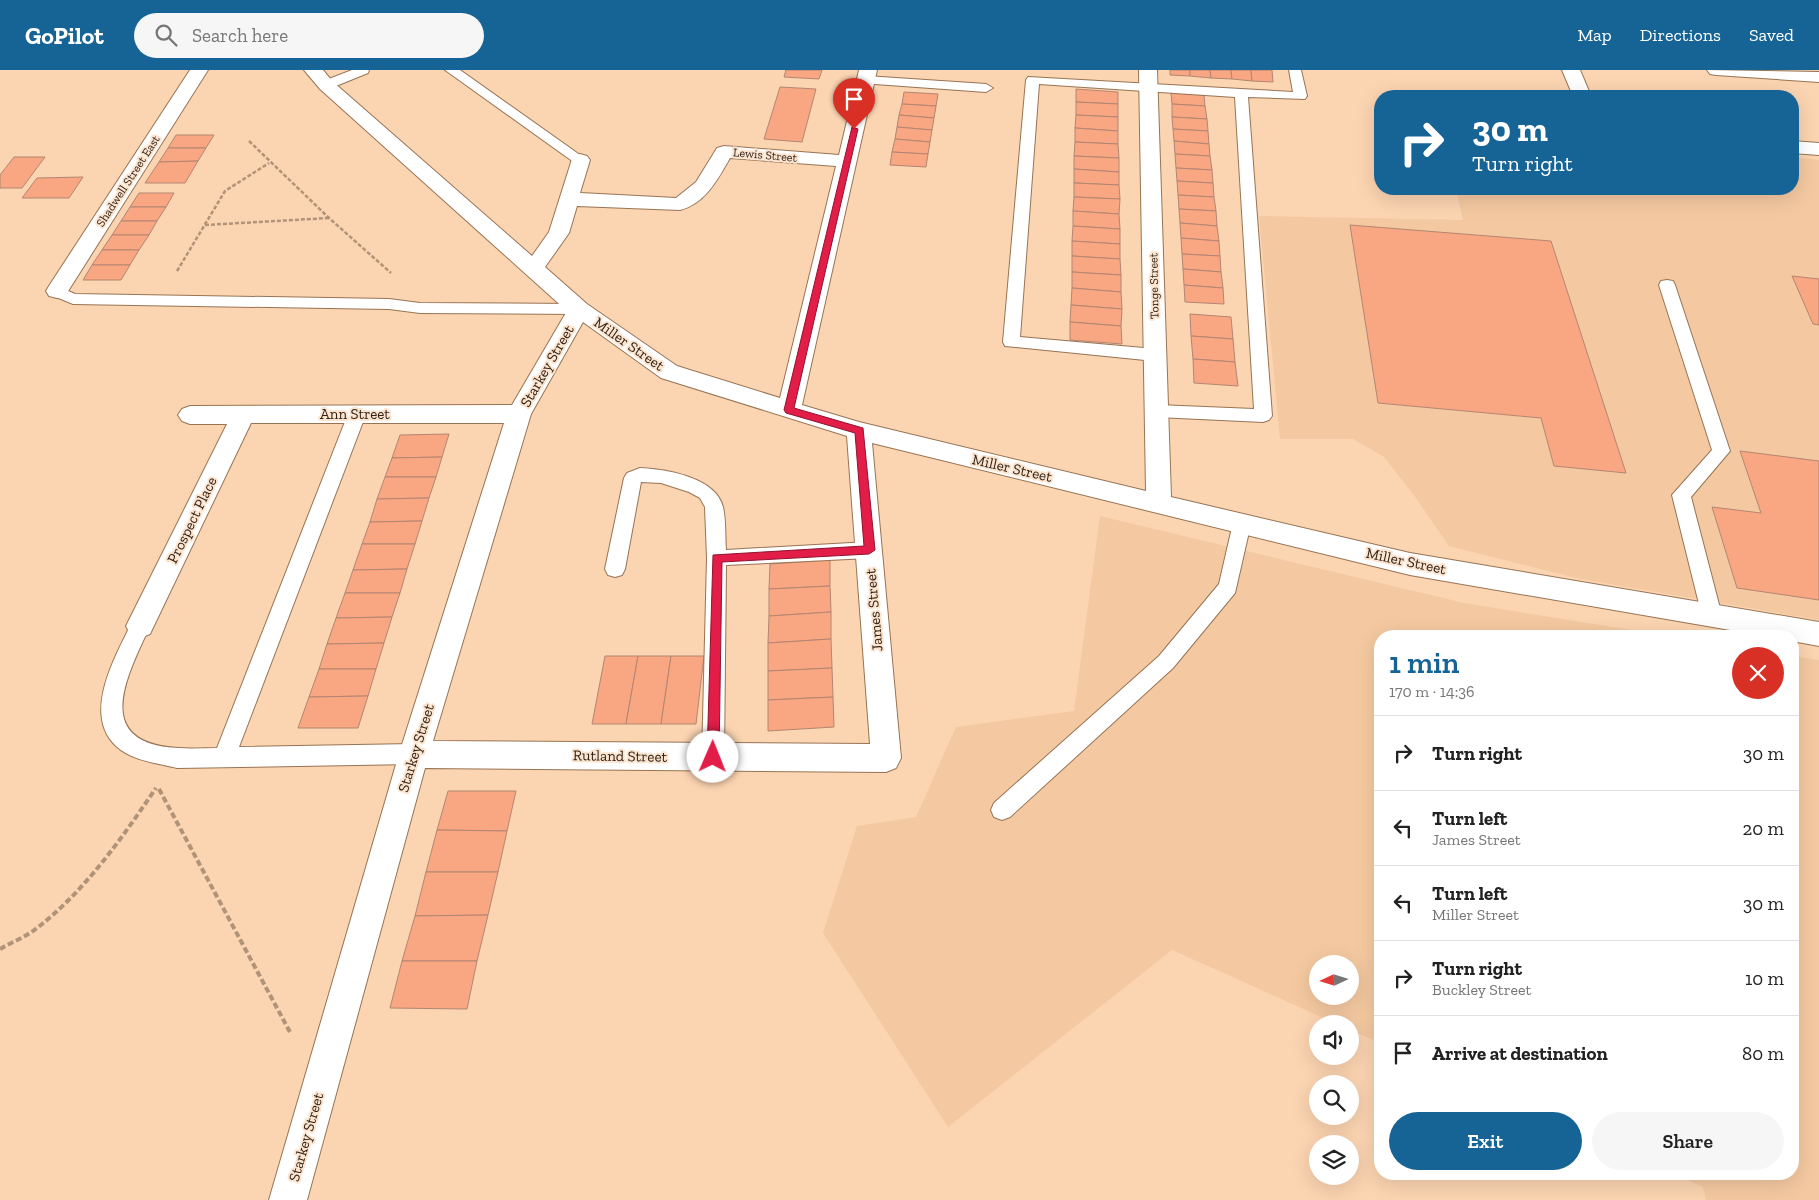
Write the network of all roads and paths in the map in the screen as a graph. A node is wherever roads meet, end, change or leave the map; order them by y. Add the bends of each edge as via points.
1 (199, 70) edge
2 (313, 70) edge
3 (364, 70) edge
4 (451, 70) edge
5 (1295, 70) edge
6 (1571, 70) edge
7 (1716, 70) edge
8 (867, 75) edge
9 (1819, 77) edge
10 (1149, 79) edge
11 (326, 85) junction
12 (986, 88) dead end
13 (1579, 90) edge
14 (1241, 93) junction
15 (249, 141) dead end
16 (1799, 148) edge
17 (1819, 149) edge
18 (580, 160) joint
19 (847, 162) junction
20 (269, 163) junction
21 (568, 199) junction
22 (329, 218) junction
23 (205, 225) junction
24 (534, 268) junction
25 (1667, 284) dead end
26 (57, 292) joint
27 (160, 299) junction
28 (403, 306) junction
29 (579, 309) junction
30 (1155, 355) junction
31 (789, 410) junction
32 (1157, 411) junction
33 (244, 414) junction
34 (357, 414) junction
35 (519, 414) junction
36 (190, 415) dead end
37 (860, 431) junction
38 (1159, 503) junction
39 (1242, 523) junction
40 (869, 550) junction
41 (717, 558) junction
42 (615, 569) dead end
43 (1712, 616) junction
44 (140, 626) joint
45 (1795, 630) edge
46 (1799, 631) edge
47 (1819, 634) edge
48 (414, 754) junction
49 (224, 757) junction
50 (713, 757) junction
51 (886, 758) joint
52 (1002, 810) dead end
53 (0, 949) edge
54 (289, 1042) dead end
55 (288, 1200) edge

1 - 26 street, Shadwell Street East
2 - 11 street, Miller Street
3 - 11 lane
4 - 18 lane
5 - 14 lane via 1300,96
6 - 13 street
7 - 9 street
8 - 12 lane
8 - 19 street
10 - 14 lane
10 - 30 street, Tonge Street
10 - 30 lane via 1033,80 1011,342
11 - 24 street, Miller Street
14 - 32 lane via 1263,416
15 - 20 path
16 - 17 street
18 - 21 street
19 - 21 street, Lewis Street via 724,152 704,186 680,204
19 - 31 street
20 - 22 path
20 - 23 path via 225,191
21 - 24 street via 559,233
22 - 23 path
22 - 28 path via 407,287
23 - 27 path
24 - 29 street, Miller Street
25 - 43 lane via 1721,451 1681,495
26 - 27 lane via 73,299
27 - 28 lane
28 - 29 lane
29 - 31 street, Miller Street via 669,372
29 - 35 street, Starkey Street
30 - 32 street, Tonge Street
31 - 37 street, Miller Street
32 - 38 street, Tonge Street
33 - 34 street, Ann Street
33 - 36 street, Ann Street
33 - 44 street, Prospect Place
34 - 35 street, Ann Street
34 - 49 lane
35 - 48 street, Starkey Street
37 - 38 street, Miller Street
37 - 40 street, James Street
38 - 39 street, Miller Street
39 - 43 street, Miller Street via 1410,564
39 - 52 lane via 1228,587 1166,662
40 - 41 lane
40 - 51 street, James Street
41 - 42 lane via 714,506 706,493 661,476 640,475 633,478
41 - 50 lane
43 - 45 street, Miller Street
44 - 49 lane via 115,681 110,718 118,735 139,749 177,758
46 - 47 street, Miller Street
48 - 49 lane
48 - 50 street, Rutland Street
48 - 55 street, Starkey Street
50 - 51 street, Rutland Street
53 - 54 path via 36,929 85,881 158,786 291,1032

